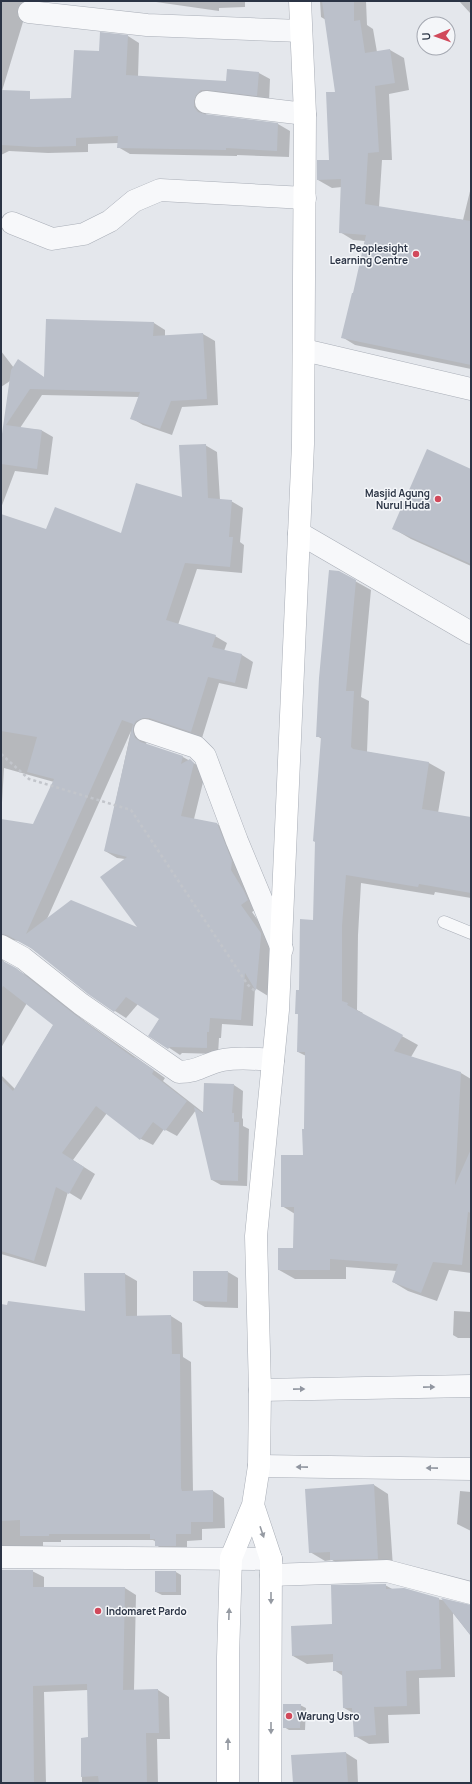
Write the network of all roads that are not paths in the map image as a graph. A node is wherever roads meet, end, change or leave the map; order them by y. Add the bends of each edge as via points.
1 (300, 1) edge
2 (29, 12) dead end
3 (301, 31) junction
4 (206, 102) dead end
5 (305, 114) junction
6 (305, 198) junction
7 (12, 223) dead end
8 (304, 350) junction
9 (471, 388) edge
10 (300, 532) junction
11 (471, 633) edge
12 (145, 730) dead end
13 (444, 922) dead end
14 (471, 933) edge
15 (1, 946) edge
16 (282, 949) junction
17 (273, 1060) junction
18 (471, 1386) edge
19 (260, 1390) junction
20 (259, 1466) junction
21 (471, 1469) edge
22 (253, 1505) junction
23 (1, 1558) edge
24 (231, 1558) junction
25 (271, 1567) junction
26 (471, 1593) edge
27 (228, 1783) edge
28 (270, 1783) edge

1 - 3 street
2 - 3 street via 147,25
3 - 5 street
4 - 5 street
5 - 6 street
6 - 7 street via 160,190 134,201 110,221 84,234 52,239
6 - 8 street
8 - 9 street
8 - 10 street
10 - 11 street
10 - 16 street
12 - 16 street via 196,747 205,756
13 - 14 lane
15 - 17 street via 23,958 81,1004 179,1072 197,1070 222,1060
16 - 17 street
17 - 19 street via 256,1236
19 -> 18 street
19 - 20 street
21 -> 20 street
20 - 22 street
22 - 24 street
22 -> 25 street
23 - 24 street
24 - 25 street
27 -> 24 street
25 - 26 street via 387,1571
25 -> 28 street

